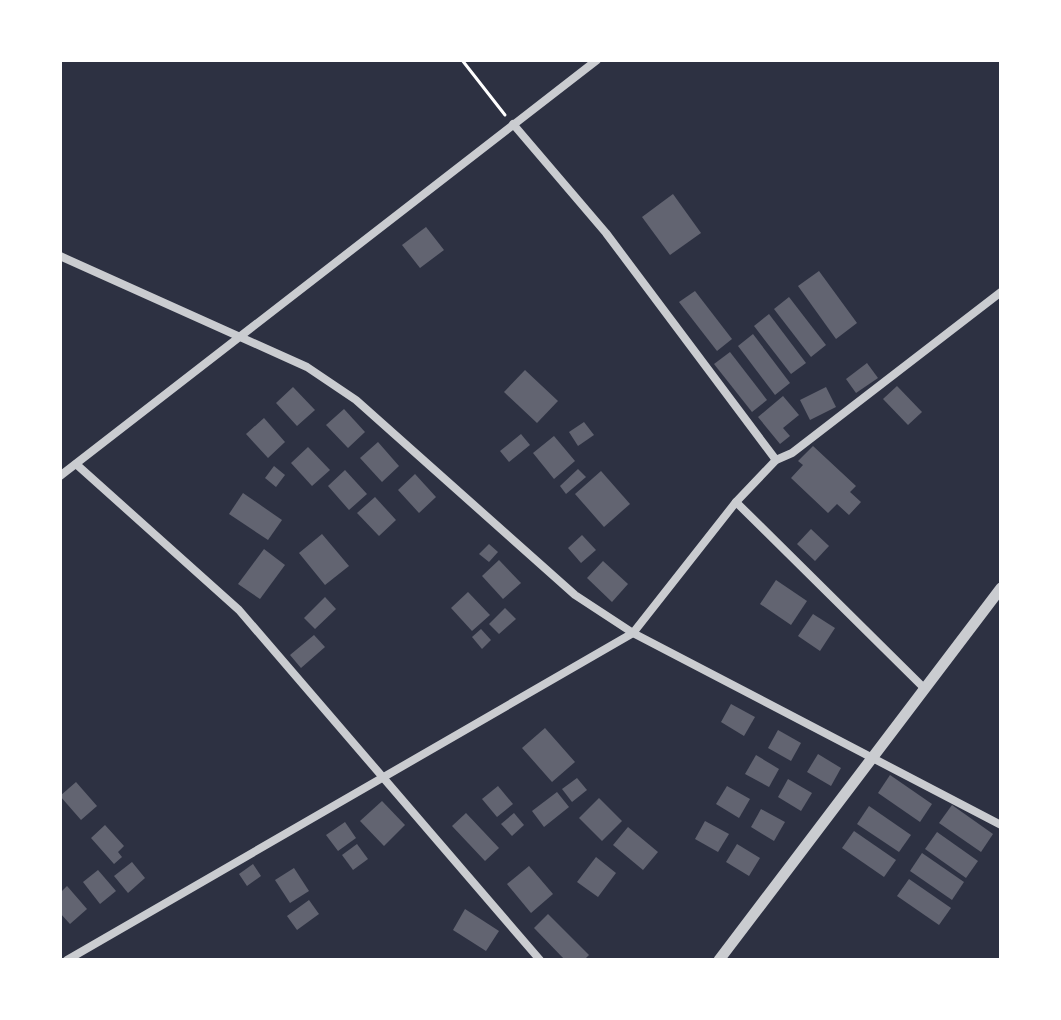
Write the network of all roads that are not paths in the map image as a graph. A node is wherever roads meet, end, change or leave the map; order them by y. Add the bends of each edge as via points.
1 (597, 60) edge
2 (513, 124) junction
3 (60, 256) edge
4 (1001, 292) edge
5 (239, 337) junction
6 (776, 460) junction
7 (76, 464) junction
8 (60, 476) edge
9 (736, 502) junction
10 (1001, 588) edge
11 (633, 633) junction
12 (924, 688) junction
13 (870, 759) junction
14 (382, 779) junction
15 (1001, 825) edge
16 (67, 960) edge
17 (540, 960) edge
18 (719, 960) edge

1 - 2 street
2 - 5 street
2 - 6 street via 614,243
3 - 5 street
4 - 6 street
5 - 7 street
5 - 11 street via 307,367 346,392 575,595
6 - 9 street
7 - 8 street
7 - 14 street via 239,610
9 - 11 street
9 - 12 street
10 - 12 street
11 - 13 street
11 - 14 street
12 - 13 street
13 - 15 street
13 - 18 street
14 - 16 street
14 - 17 street

